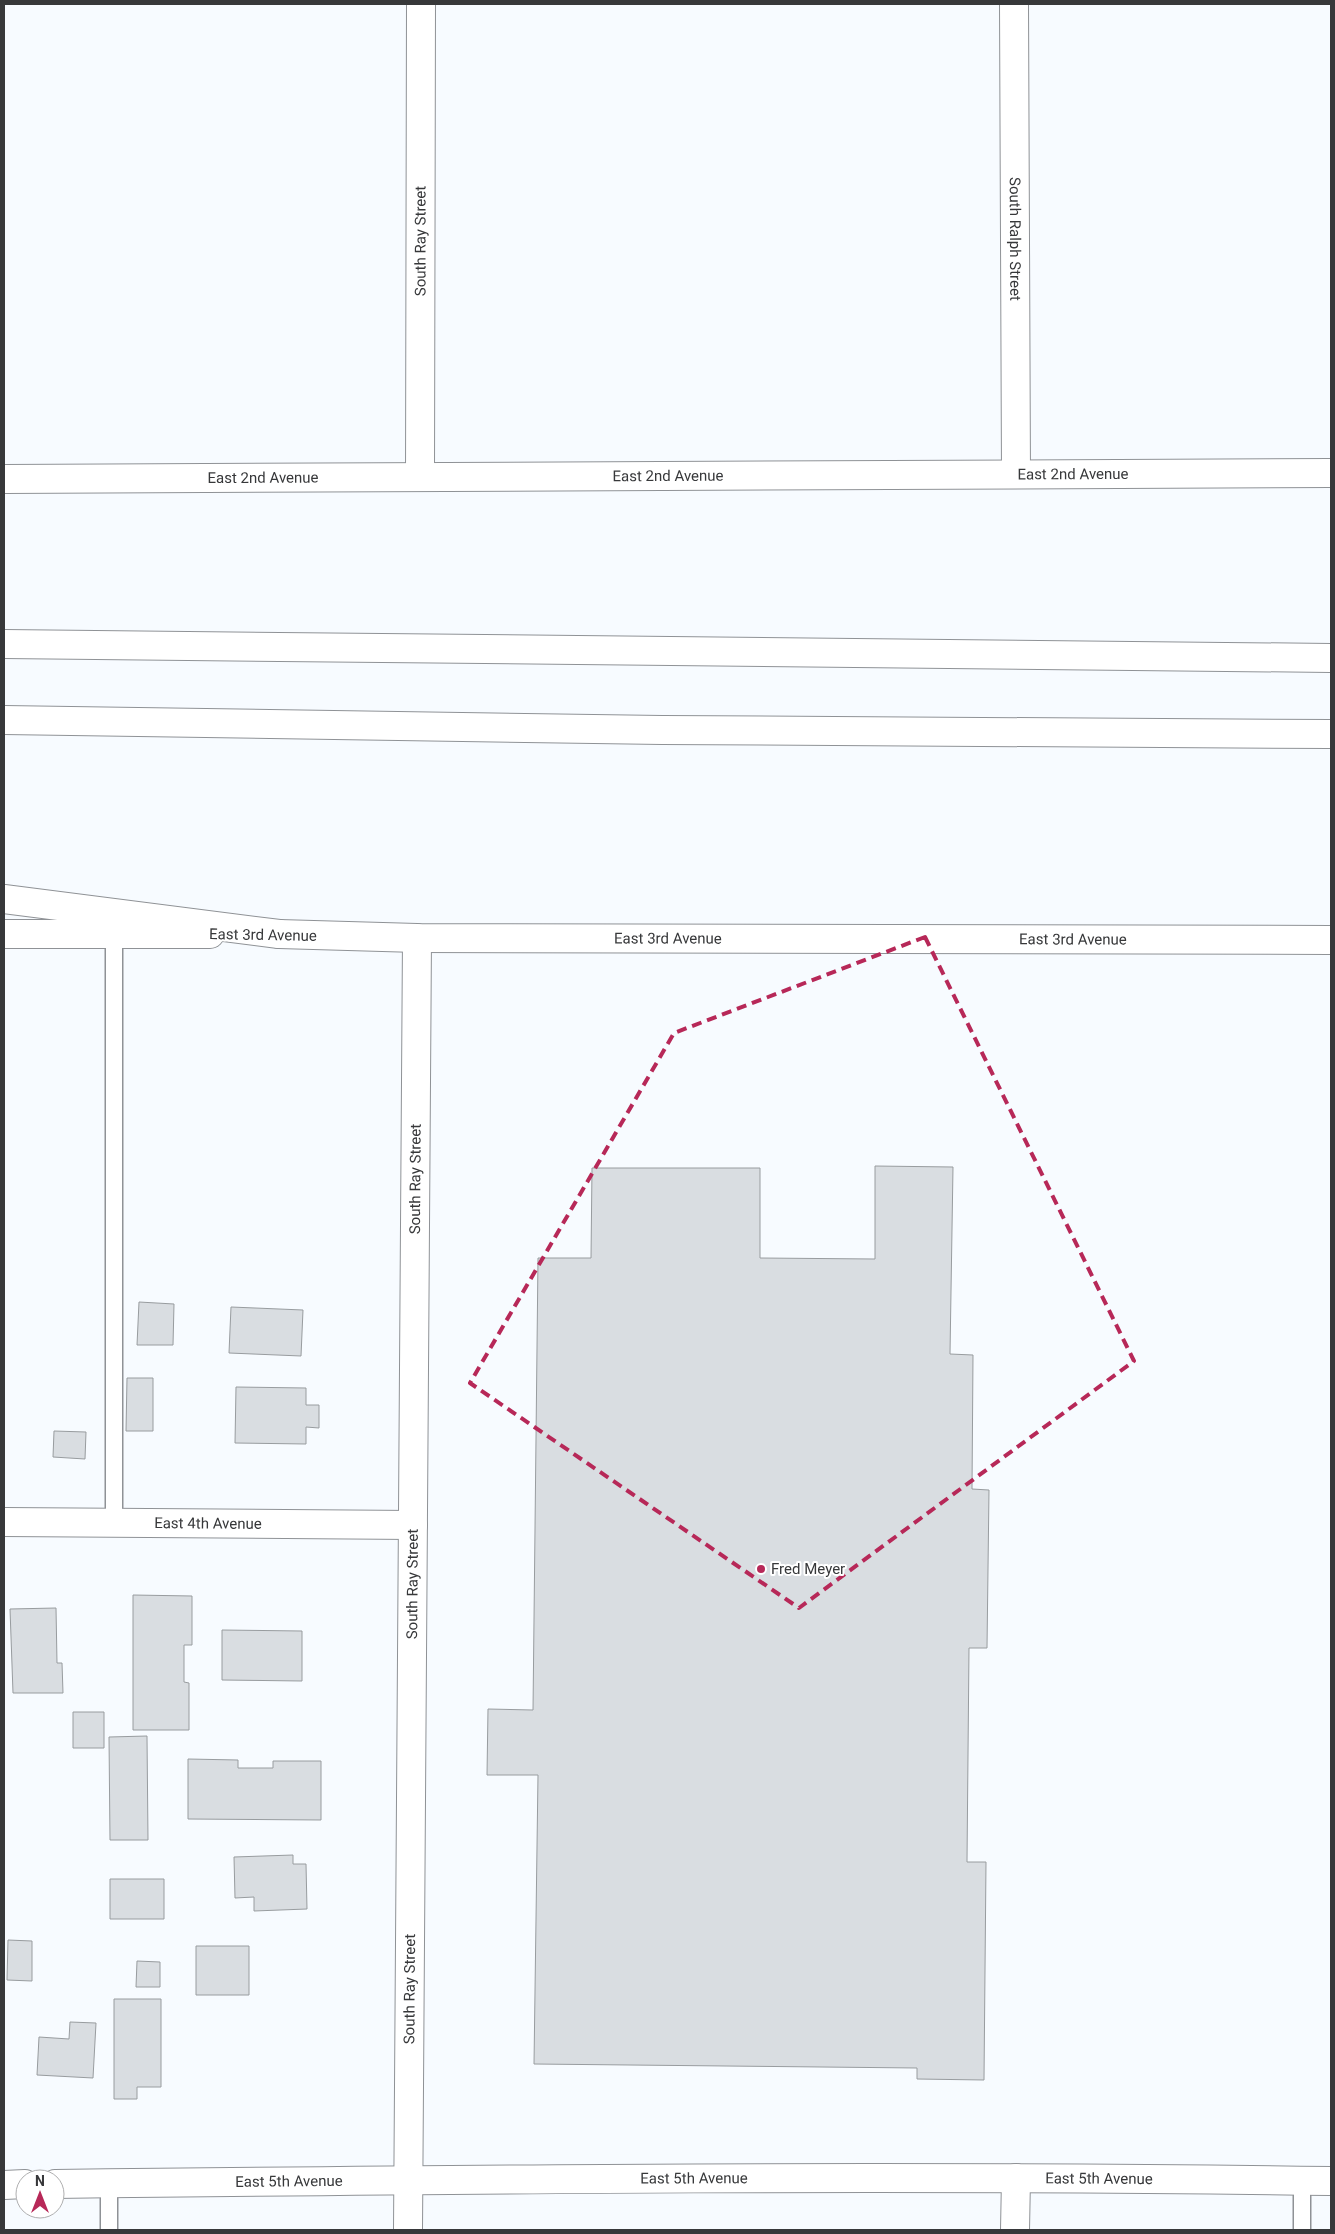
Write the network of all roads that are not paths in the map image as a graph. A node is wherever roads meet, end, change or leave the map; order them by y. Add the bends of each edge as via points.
1 (421, 4) edge
2 (1014, 4) edge
3 (1331, 472) edge
4 (1016, 474) junction
5 (420, 477) junction
6 (4, 479) edge
7 (4, 644) edge
8 (1331, 658) edge
9 (4, 720) edge
10 (1331, 734) edge
11 (4, 900) edge
12 (4, 934) edge
13 (114, 934) junction
14 (279, 934) junction
15 (417, 938) junction
16 (1331, 940) edge
17 (4, 1522) edge
18 (114, 1523) junction
19 (413, 1525) junction
20 (1016, 2178) junction
21 (409, 2180) junction
22 (1302, 2180) junction
23 (1331, 2180) edge
24 (65, 2184) edge
25 (109, 2184) junction
26 (108, 2230) edge
27 (408, 2230) edge
28 (1015, 2230) edge
29 (1302, 2230) edge

1 - 5 main road, South Ray Street
2 - 4 main road, South Ralph Street
3 - 4 main road, East 2nd Avenue
4 - 5 main road, East 2nd Avenue
5 - 6 main road, East 2nd Avenue
7 - 8 main road
9 - 10 main road via 662,730
11 - 14 main road
12 - 13 main road, East 3rd Avenue
13 - 14 main road, East 3rd Avenue
13 - 18 lane
14 - 15 main road, East 3rd Avenue
15 - 16 main road, East 3rd Avenue
15 - 19 main road, South Ray Street
17 - 18 main road, East 4th Avenue
18 - 19 main road, East 4th Avenue
19 - 21 main road, South Ray Street
20 - 21 main road, East 5th Avenue
20 - 22 main road, East 5th Avenue
20 - 28 main road
21 - 25 main road, East 5th Avenue
21 - 27 main road, South Ray Street
22 - 23 main road, East 5th Avenue
22 - 29 lane
24 - 25 main road, East 5th Avenue
25 - 26 lane

